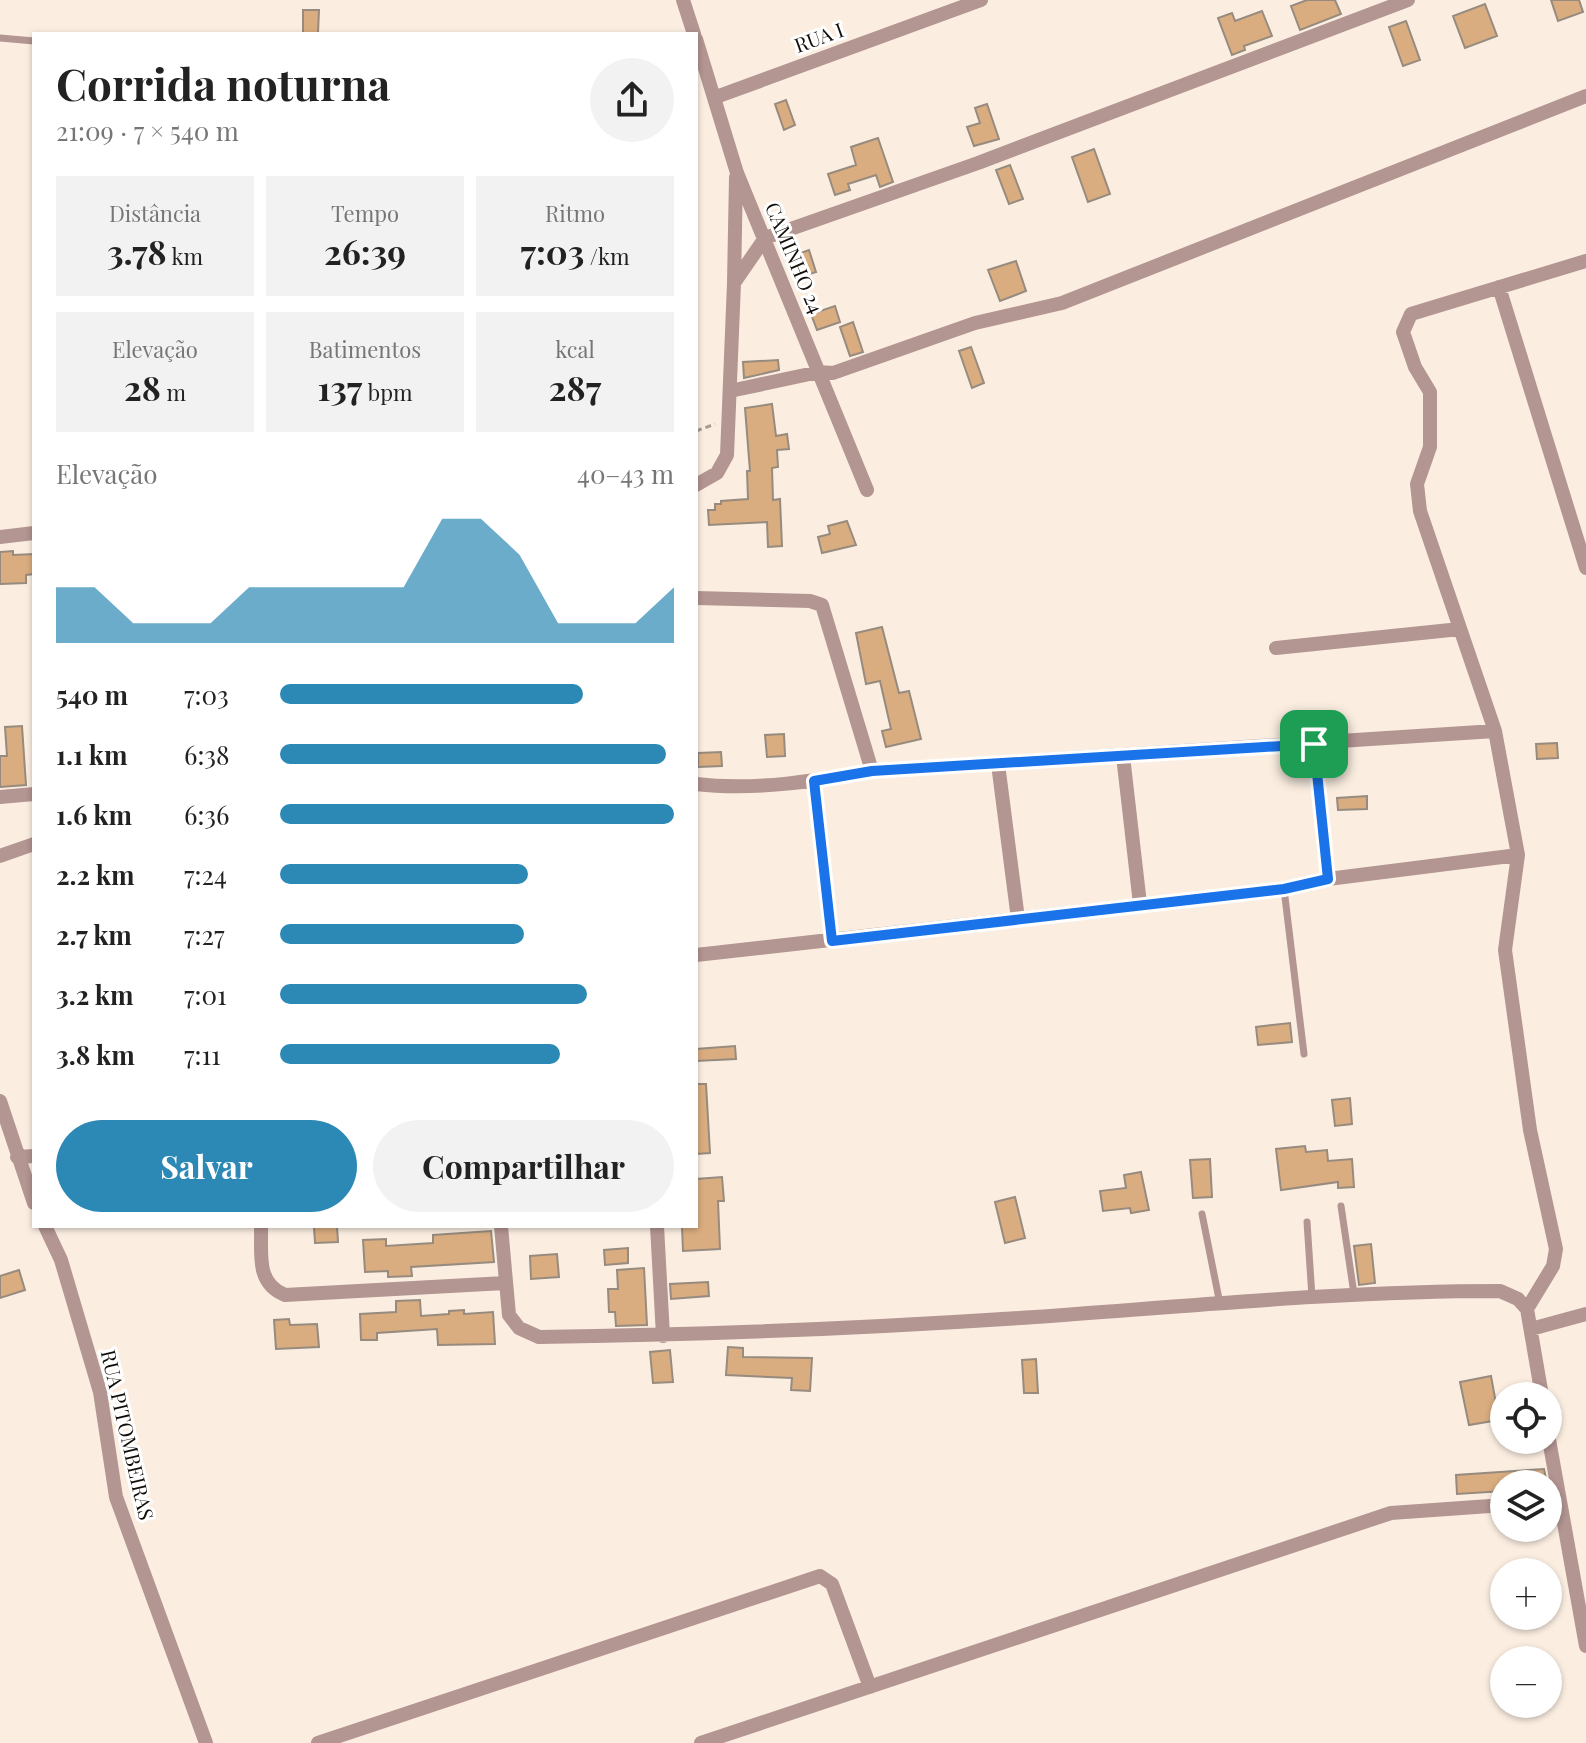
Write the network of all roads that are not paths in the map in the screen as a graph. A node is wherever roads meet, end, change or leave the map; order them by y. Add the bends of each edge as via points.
1 (683, 0) edge
2 (981, 0) edge
3 (1408, 0) edge
4 (694, 32) edge
5 (0, 38) edge
6 (32, 41) edge
7 (698, 45) edge
8 (1586, 96) edge
9 (716, 97) junction
10 (737, 173) junction
11 (765, 238) junction
12 (1586, 261) edge
13 (734, 283) junction
14 (1499, 287) junction
15 (819, 372) junction
16 (730, 391) junction
17 (698, 484) edge
18 (867, 490) dead end
19 (32, 533) edge
20 (0, 537) edge
21 (1586, 568) edge
22 (698, 598) edge
23 (1460, 629) junction
24 (1276, 648) dead end
25 (1495, 731) junction
26 (1314, 744) junction
27 (1123, 756) junction
28 (998, 764) junction
29 (872, 771) junction
30 (814, 781) junction
31 (698, 784) edge
32 (32, 794) edge
33 (0, 797) edge
34 (32, 845) edge
35 (1518, 855) junction
36 (0, 856) edge
37 (1328, 879) junction
38 (1284, 889) junction
39 (1140, 904) junction
40 (1018, 919) junction
41 (832, 941) junction
42 (698, 955) edge
43 (1304, 1054) dead end
44 (0, 1101) edge
45 (32, 1156) edge
46 (17, 1157) junction
47 (32, 1198) edge
48 (1341, 1206) dead end
49 (1202, 1214) dead end
50 (1307, 1222) dead end
51 (46, 1228) edge
52 (261, 1228) edge
53 (501, 1228) edge
54 (657, 1228) edge
55 (505, 1283) junction
56 (1354, 1294) junction
57 (1312, 1297) junction
58 (1220, 1304) junction
59 (1527, 1309) junction
60 (1586, 1314) edge
61 (1531, 1329) junction
62 (663, 1336) junction
63 (1540, 1382) edge
64 (1490, 1506) edge
65 (1562, 1534) edge
66 (1586, 1583) edge
67 (1583, 1600) edge
68 (1586, 1646) edge
69 (870, 1687) junction
70 (206, 1743) edge
71 (318, 1743) edge
72 (701, 1743) edge

1 - 4 street, CAMINHO 24
2 - 9 street, RUA I
3 - 11 street
5 - 6 lane
7 - 9 street, CAMINHO 24
8 - 15 street via 1062,303 975,323 833,373
9 - 10 street, CAMINHO 24
10 - 11 street, CAMINHO 24
10 - 13 street
11 - 13 street
11 - 15 street, CAMINHO 24
12 - 14 street
13 - 16 street
14 - 21 street
14 - 23 street via 1411,314 1403,332 1430,392 1430,447 1417,484 1420,511
15 - 16 street
15 - 18 street, CAMINHO 24
16 - 17 street via 724,465
19 - 20 street
22 - 29 street via 822,605
23 - 24 street
23 - 25 street
25 - 26 street
25 - 35 street
26 - 27 street
26 - 37 street
27 - 28 street
27 - 39 street
28 - 29 street
28 - 40 street
29 - 30 street
30 - 31 street
30 - 41 street
32 - 33 street
34 - 36 street
35 - 37 street
35 - 59 street via 1505,950 1530,1130 1556,1249 1553,1266
37 - 38 street
38 - 39 street
38 - 43 lane
39 - 40 street
40 - 41 street
41 - 42 street
44 - 46 street
45 - 46 street
46 - 47 street
48 - 56 lane
49 - 58 lane
50 - 57 lane
51 - 70 street, RUA PITOMBEIRAS via 61,1260 100,1392 116,1497
52 - 55 street via 262,1273 273,1290 285,1295
53 - 55 street
54 - 62 street
55 - 62 street via 512,1322 539,1337
56 - 57 street
56 - 59 street via 1500,1291
57 - 58 street
58 - 62 street
59 - 61 street
60 - 61 street
61 - 63 street
64 - 69 street via 1391,1513
65 - 67 street
66 - 67 street
67 - 68 street
69 - 71 street via 832,1584 820,1576
69 - 72 street

